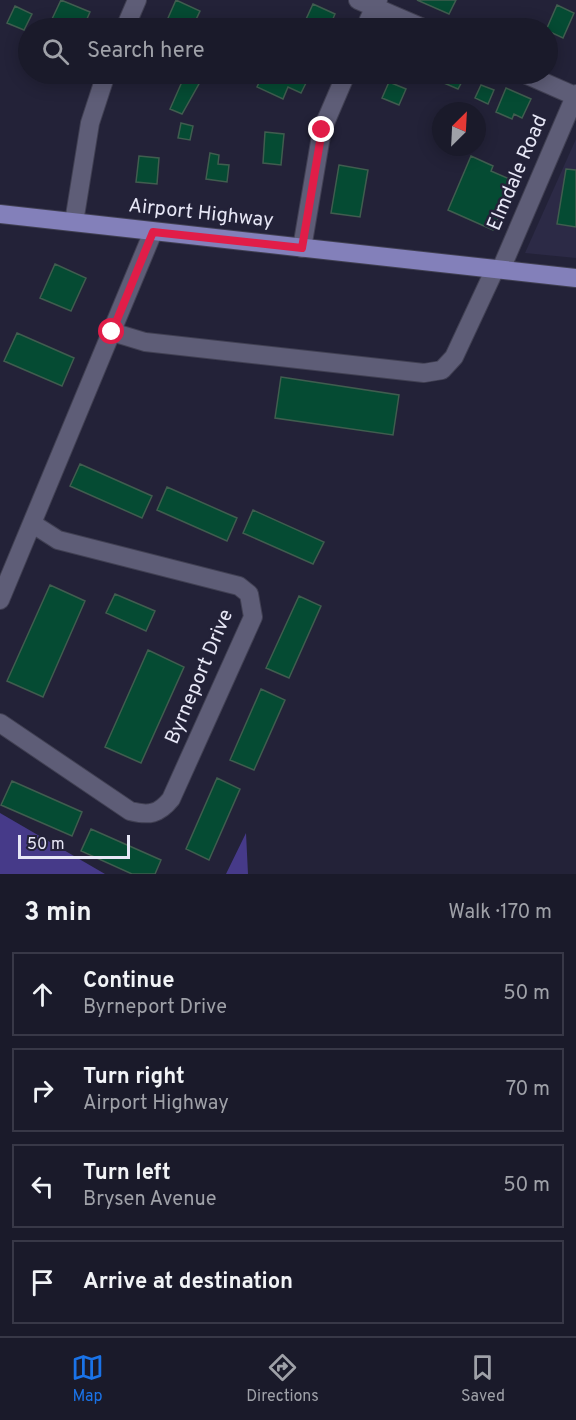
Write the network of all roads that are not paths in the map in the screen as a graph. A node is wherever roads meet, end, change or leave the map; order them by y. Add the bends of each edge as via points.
1 (137, 0) edge
2 (370, 2) edge
3 (129, 18) edge
4 (367, 18) edge
5 (403, 18) edge
6 (103, 84) edge
7 (342, 84) edge
8 (549, 84) edge
9 (576, 95) edge
10 (0, 214) edge
11 (74, 222) junction
12 (153, 232) junction
13 (302, 248) junction
14 (498, 269) junction
15 (576, 278) edge
16 (112, 332) junction
17 (33, 524) junction
18 (0, 600) edge
19 (0, 723) edge

1 - 3 street
2 - 4 street
2 - 5 street
6 - 11 street via 90,123
7 - 13 street via 322,130
8 - 9 street
9 - 14 street, Elmdale Road
10 - 11 main road, Airport Highway
11 - 12 main road, Airport Highway
12 - 13 main road, Airport Highway
12 - 16 street
13 - 14 main road, Airport Highway
14 - 15 main road, Airport Highway
14 - 16 street, Elmdale Road via 454,357 442,370 424,373 146,342
16 - 17 street
17 - 18 street
17 - 19 street, Byrneport Drive via 58,540 239,586 249,594 253,617 171,799 161,811 145,815 130,811

